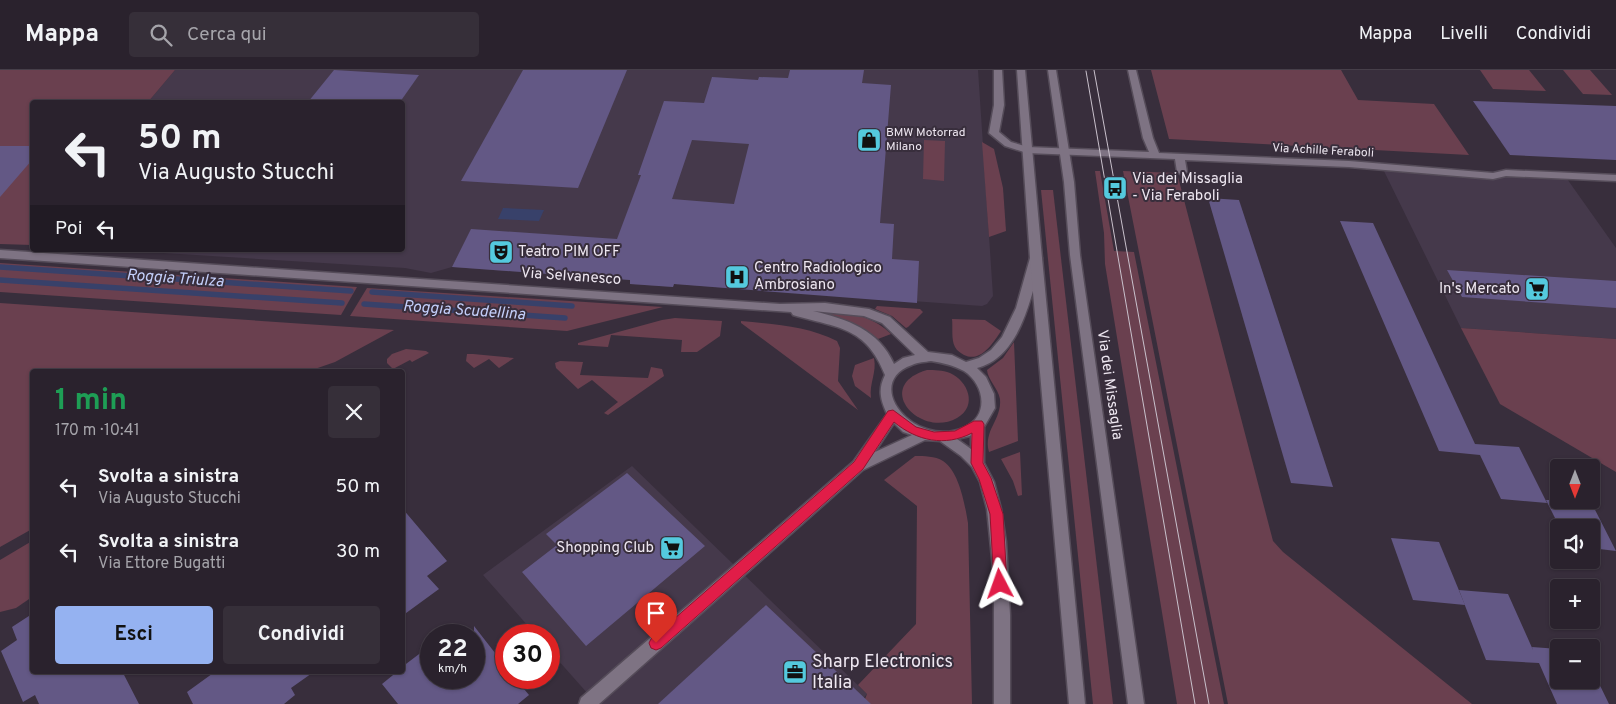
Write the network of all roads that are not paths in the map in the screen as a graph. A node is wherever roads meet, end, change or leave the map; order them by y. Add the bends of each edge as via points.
1 (998, 70) edge
2 (1021, 70) edge
3 (1052, 70) edge
4 (1132, 70) edge
5 (1027, 150) junction
6 (1063, 152) junction
7 (1155, 154) junction
8 (1179, 156) junction
9 (1182, 172) dead end
10 (1616, 178) edge
11 (0, 254) edge
12 (1036, 258) junction
13 (780, 308) junction
14 (925, 357) junction
15 (967, 366) junction
16 (891, 374) junction
17 (893, 415) junction
18 (978, 424) junction
19 (924, 435) junction
20 (944, 437) junction
21 (977, 463) junction
22 (858, 466) junction
23 (586, 704) edge
24 (1002, 704) edge
25 (1077, 704) edge
26 (1136, 704) edge

1 - 5 street via 999,105 994,133 1008,144
2 - 5 street
3 - 6 street, Via dei Missaglia
4 - 7 street via 1148,138
5 - 6 street, Via Achille Feraboli
5 - 12 street
6 - 7 street, Via Achille Feraboli
6 - 26 street, Via dei Missaglia
7 - 8 street, Via Achille Feraboli
8 - 9 street
8 - 10 street, Via Achille Feraboli via 1493,176 1506,173
11 - 13 street, Via Selvanesco
12 - 15 street via 1011,333 988,360
12 - 25 street
13 - 14 street, Via Selvanesco via 825,306 865,312 886,320
13 - 16 street, Via Selvanesco via 837,322 863,333 880,350
14 - 15 street via 950,359
14 - 16 street via 903,364
15 - 18 street via 983,382 988,397 987,412
16 - 17 street via 885,395
17 - 19 street via 906,427
17 - 22 street
18 - 20 street via 963,434
18 - 21 street
19 - 20 street
19 - 22 street
20 - 21 street
21 - 24 street via 996,514 1003,618
22 - 23 street

